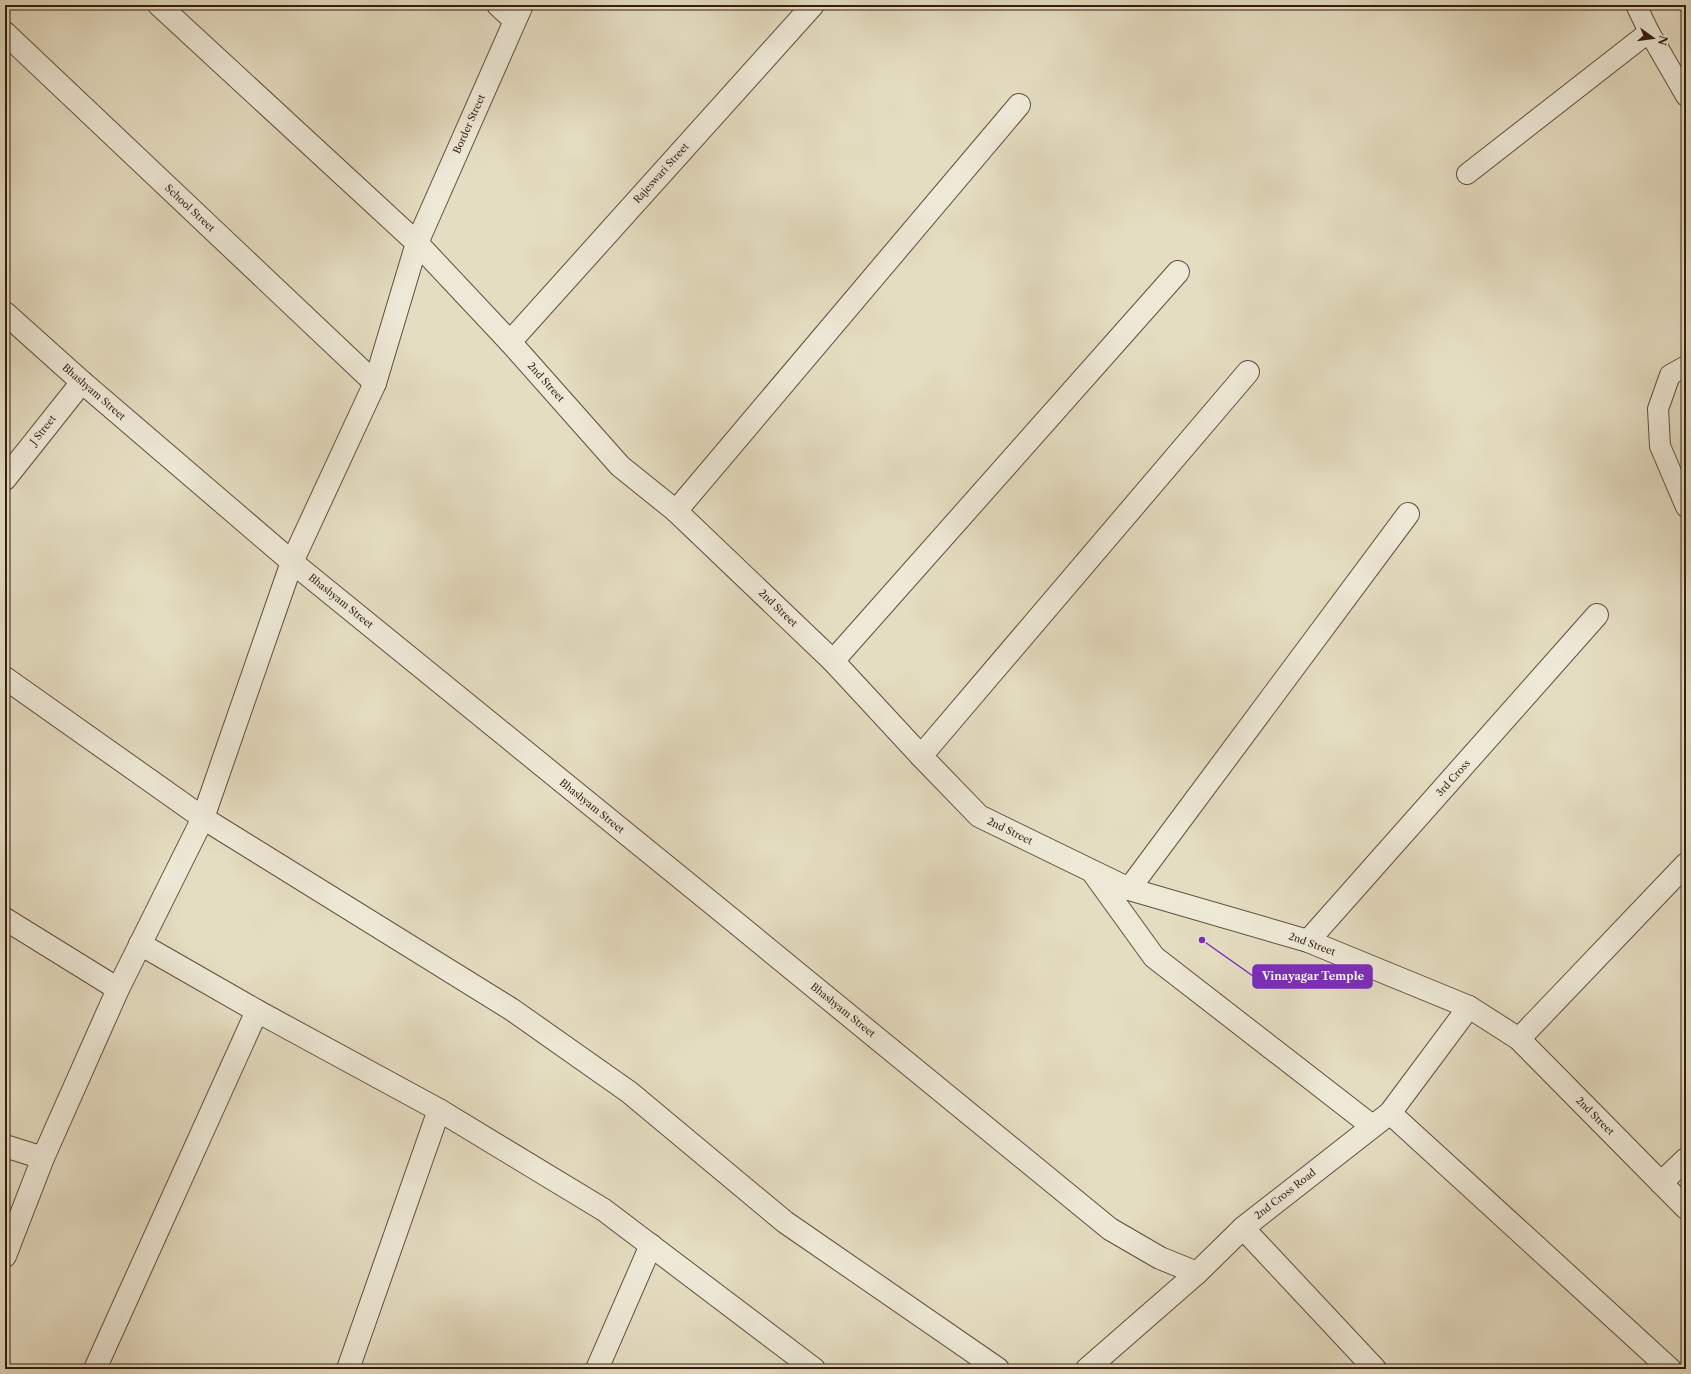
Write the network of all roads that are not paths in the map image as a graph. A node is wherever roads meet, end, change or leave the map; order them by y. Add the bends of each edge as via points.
1 (159, 5) edge
2 (498, 5) edge
3 (813, 5) edge
4 (1636, 5) edge
5 (518, 12) edge
6 (1649, 32) junction
7 (5, 33) edge
8 (1686, 96) edge
9 (1019, 105) dead end
10 (1466, 174) dead end
11 (417, 243) junction
12 (1178, 272) dead end
13 (5, 314) edge
14 (510, 342) junction
15 (1686, 366) edge
16 (1248, 372) dead end
17 (82, 382) junction
18 (376, 383) junction
19 (5, 479) edge
20 (1686, 507) edge
21 (676, 511) junction
22 (1408, 514) dead end
23 (292, 562) junction
24 (1598, 615) dead end
25 (833, 661) junction
26 (5, 678) edge
27 (921, 756) junction
28 (203, 818) junction
29 (1686, 864) edge
30 (1092, 871) junction
31 (1129, 889) junction
32 (5, 919) edge
33 (1308, 941) junction
34 (140, 944) junction
35 (118, 988) junction
36 (1469, 1007) junction
37 (257, 1011) junction
38 (1519, 1039) junction
39 (439, 1110) junction
40 (1390, 1112) junction
41 (1372, 1126) junction
42 (5, 1146) edge
43 (42, 1158) junction
44 (1686, 1159) edge
45 (1661, 1183) junction
46 (1686, 1208) edge
47 (1243, 1228) junction
48 (651, 1245) junction
49 (5, 1256) edge
50 (1197, 1273) junction
51 (95, 1369) edge
52 (348, 1369) edge
53 (597, 1369) edge
54 (814, 1369) edge
55 (998, 1369) edge
56 (1086, 1369) edge
57 (1375, 1369) edge
58 (1670, 1369) edge

1 - 11 street, 2nd Street
2 - 5 street
3 - 14 street, Rajeswari Street
4 - 6 lane
5 - 11 street, Border Street
6 - 8 lane
6 - 10 lane
7 - 18 street, School Street
9 - 21 street
11 - 14 street, 2nd Street
11 - 18 street, Border Street
12 - 25 street
13 - 17 street, Bhashyam Street
14 - 21 street, 2nd Street via 620,466
15 - 20 lane via 1670,375 1658,409 1660,446
16 - 27 street
17 - 19 street, J Street
17 - 23 street, Bhashyam Street
18 - 23 street, Border Street
21 - 25 street, 2nd Street
22 - 31 street
23 - 28 street, Border Street
23 - 50 street, Bhashyam Street via 1110,1229 1160,1258
24 - 33 street, 3rd Cross
25 - 27 street, 2nd Street
26 - 28 street
27 - 30 street, 2nd Street via 979,816
28 - 34 street, Border Street
28 - 55 street via 511,1009 629,1092 785,1222
29 - 38 street
30 - 31 street, 2nd Street
30 - 41 street via 1154,957
31 - 33 street, 2nd Street
32 - 35 street
33 - 36 street, 2nd Street
34 - 35 street, Border Street
34 - 37 street
35 - 43 street, Border Street
36 - 38 street, 2nd Street
36 - 40 street, 2nd Cross Road
37 - 39 street
37 - 51 street
38 - 45 street, 2nd Street
39 - 48 street via 604,1210
39 - 52 street
40 - 41 street, 2nd Cross Road
40 - 58 street
41 - 47 street, 2nd Cross Road
42 - 43 street
43 - 49 street, Border Street
44 - 45 street
45 - 46 street, 2nd Street
47 - 50 street, 2nd Cross Road
47 - 57 street
48 - 53 street
48 - 54 street
50 - 56 street, 2nd Cross Road

